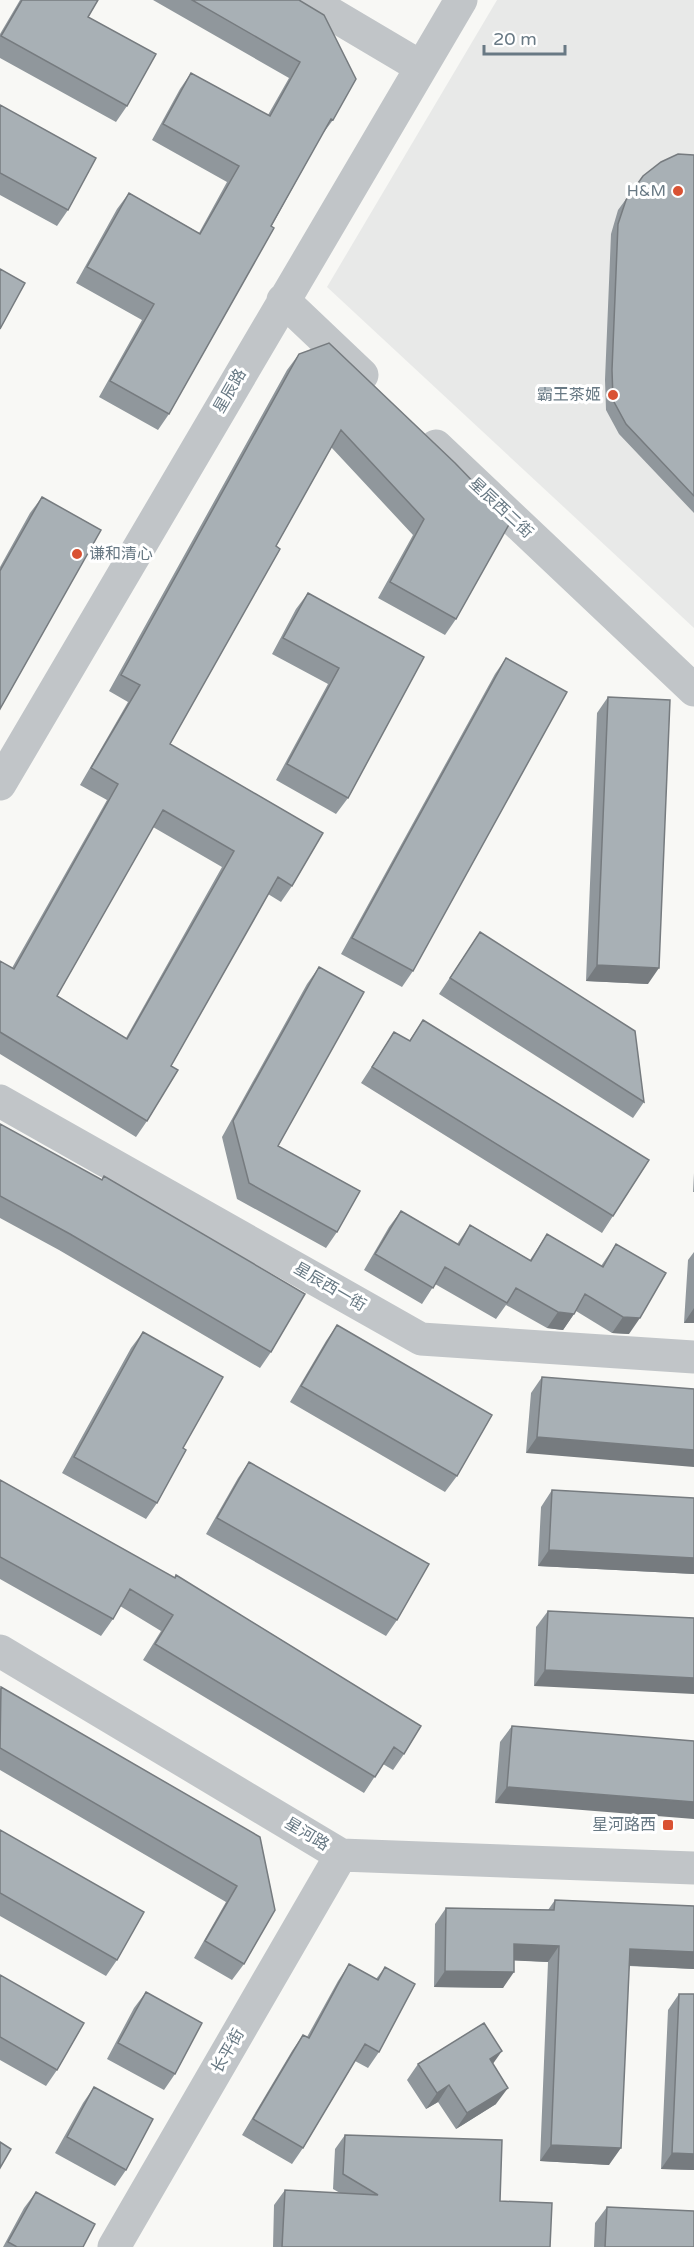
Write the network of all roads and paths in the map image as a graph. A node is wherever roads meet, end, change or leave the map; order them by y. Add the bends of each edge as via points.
1 (308, 0) edge
2 (461, 0) edge
3 (421, 67) junction
4 (283, 300) junction
5 (386, 398) edge
6 (411, 422) edge
7 (694, 690) edge
8 (0, 784) edge
9 (0, 1101) edge
10 (694, 1357) edge
11 (0, 1651) edge
12 (341, 1855) junction
13 (694, 1868) edge
14 (114, 2247) edge

1 - 3 street
2 - 3 street, 星辰路
3 - 4 street, 星辰路
4 - 5 street
4 - 8 street, 星辰路
6 - 7 street, 星辰西二街
9 - 10 street, 星辰西一街 via 421,1339
11 - 12 street, 星河路
12 - 13 street, 星河路
12 - 14 street, 长平街

